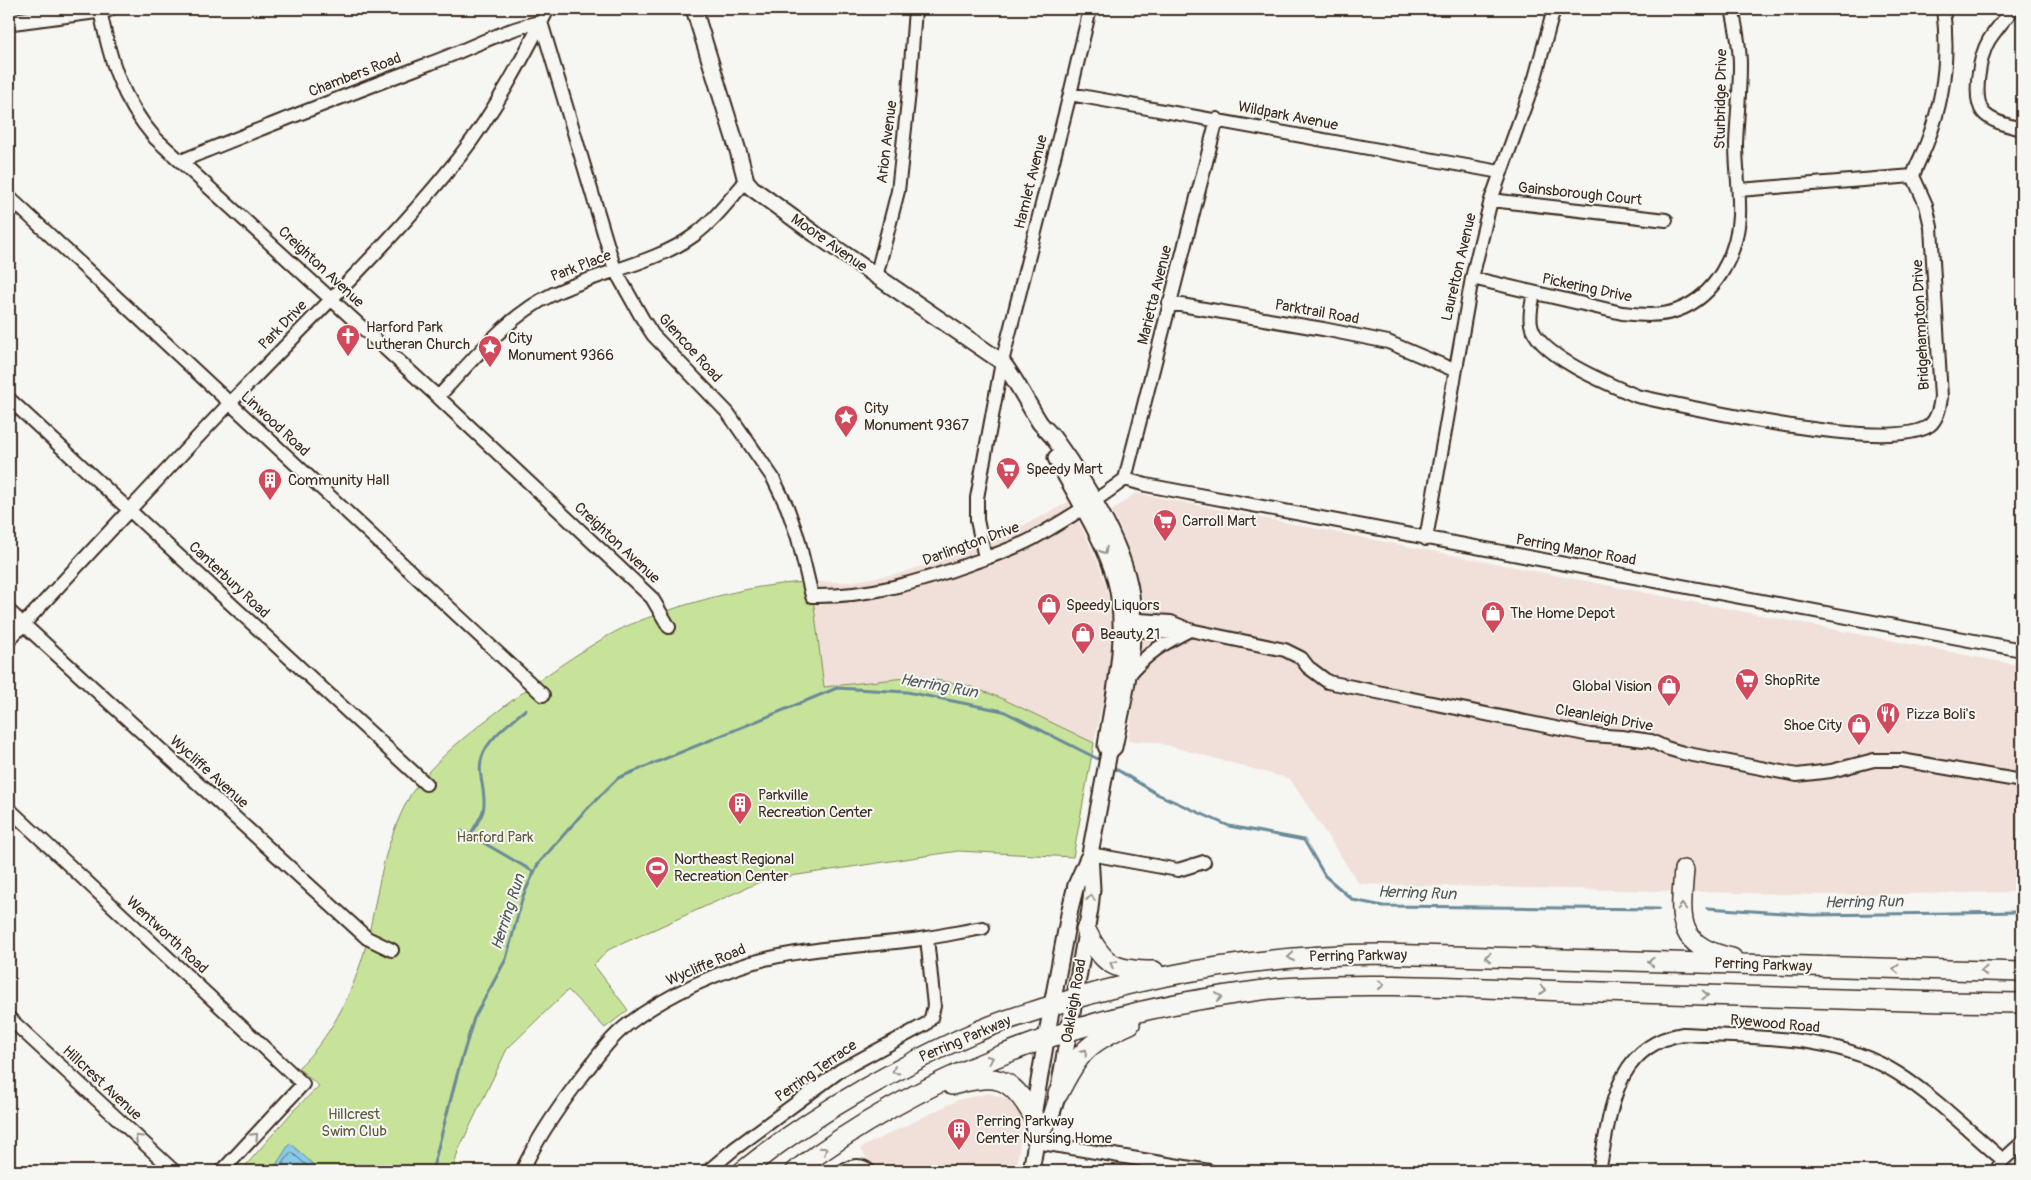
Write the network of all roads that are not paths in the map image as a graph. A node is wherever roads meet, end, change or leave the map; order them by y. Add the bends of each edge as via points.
1 (104, 9) edge
2 (548, 9) edge
3 (694, 9) edge
4 (915, 9) edge
5 (1090, 9) edge
6 (1554, 9) edge
7 (1732, 9) edge
8 (1943, 9) edge
9 (2013, 9) edge
10 (10, 17) edge
11 (541, 22) junction
12 (1070, 94) junction
13 (1217, 120) junction
14 (2022, 129) edge
15 (181, 161) junction
16 (1500, 172) junction
17 (1913, 176) junction
18 (746, 181) junction
19 (1738, 190) junction
20 (9, 197) edge
21 (1491, 200) junction
22 (1666, 220) dead end
23 (615, 270) junction
24 (876, 277) junction
25 (1472, 278) junction
26 (1534, 293) junction
27 (331, 299) junction
28 (1170, 303) junction
29 (1002, 362) junction
30 (1454, 370) junction
31 (438, 397) junction
32 (9, 399) edge
33 (229, 404) junction
34 (1125, 479) junction
35 (1088, 505) junction
36 (130, 510) junction
37 (1426, 539) junction
38 (985, 558) junction
39 (812, 596) joint
40 (9, 611) edge
41 (1126, 624) junction
42 (23, 625) junction
43 (669, 627) dead end
44 (1190, 630) junction
45 (9, 640) edge
46 (2022, 650) edge
47 (1129, 675) junction
48 (542, 695) dead end
49 (1108, 752) junction
50 (2022, 781) edge
51 (426, 784) dead end
52 (9, 809) edge
53 (1090, 854) junction
54 (1204, 862) dead end
55 (1684, 870) dead end
56 (983, 928) dead end
57 (1086, 930) junction
58 (927, 938) junction
59 (392, 950) dead end
60 (1230, 965) junction
61 (1770, 966) junction
62 (2022, 972) edge
63 (1074, 998) junction
64 (1180, 1002) junction
65 (2022, 1003) edge
66 (1052, 1005) junction
67 (9, 1018) edge
68 (1069, 1031) junction
69 (1046, 1039) junction
70 (1058, 1094) junction
71 (915, 1095) junction
72 (1033, 1116) junction
73 (1036, 1142) junction
74 (2022, 1143) edge
75 (2003, 1160) junction
76 (174, 1171) edge
77 (222, 1171) edge
78 (522, 1171) edge
79 (708, 1171) edge
80 (743, 1171) edge
81 (795, 1171) edge
82 (842, 1171) edge
83 (869, 1171) edge
84 (1031, 1171) edge
85 (1209, 1171) edge
86 (1599, 1171) edge
87 (1996, 1171) edge

1 - 10 street
1 - 15 street, Creighton Avenue via 106,43 133,109 155,138
2 - 11 street, Park Drive
3 - 18 street
4 - 24 street, Arion Avenue via 898,191
5 - 12 street, Hamlet Avenue
6 - 16 street, Laurelton Avenue via 1535,78
7 - 19 street, Sturbridge Drive via 1740,65 1736,152
8 - 17 street via 1944,78 1934,122
9 - 14 street via 1989,40 1983,54 1978,92 1982,111 1988,117
11 - 15 street, Chambers Road via 524,25
11 - 23 street, Glencoe Road
11 - 27 street, Park Drive via 503,91 460,156
12 - 13 street, Wildpark Avenue
12 - 29 street, Hamlet Avenue
13 - 16 street, Wildpark Avenue
13 - 28 street, Marietta Avenue
15 - 27 street, Creighton Avenue
16 - 21 street, Laurelton Avenue
17 - 19 street
17 - 26 street, Bridgehampton Drive via 1923,197 1931,228 1941,397 1936,416 1930,424 1918,430 1882,435 1846,434 1637,396 1557,357 1542,345 1531,324
18 - 23 street, Park Place via 712,220 692,237 669,250
18 - 24 street, Moore Avenue
19 - 26 street, Pickering Drive via 1739,217 1728,261 1718,278 1692,303 1678,310 1646,315 1622,313
20 - 33 street, Linwood Road
21 - 22 street, Gainsborough Court
21 - 25 street, Laurelton Avenue
23 - 31 street, Park Place via 553,294 534,305 501,330
23 - 39 street, Glencoe Road via 653,335 728,414 773,478 798,538
24 - 29 street, Moore Avenue
25 - 26 street, Pickering Drive
25 - 30 street, Laurelton Avenue
27 - 31 street, Creighton Avenue
27 - 33 street, Park Drive
28 - 30 street, Parktrail Road via 1388,342
28 - 34 street, Marietta Avenue
29 - 35 street, Moore Avenue via 1042,425 1048,444
29 - 38 street, Hamlet Avenue via 977,498 977,520
30 - 37 street, Laurelton Avenue
31 - 43 street, Creighton Avenue via 652,598
32 - 36 street, Canterbury Road
33 - 36 street, Park Drive
33 - 48 street, Linwood Road
34 - 35 street, Darlington Drive
34 - 37 street, Perring Manor Road
35 - 38 street, Darlington Drive via 1032,538
35 - 41 street, Oakleigh Road via 1115,578
36 - 42 street, Park Drive
36 - 51 street, Canterbury Road
37 - 46 street, Perring Manor Road
38 - 39 street, Darlington Drive via 905,585 841,596
40 - 42 street, Wycliffe Avenue
41 - 44 street, Cleanleigh Drive via 1171,632
41 - 47 street, Oakleigh Road
41 - 49 street, Oakleigh Road via 1106,746
42 - 45 street, Park Drive
42 - 59 street, Wycliffe Avenue via 367,938
44 - 47 street via 1144,658
44 - 50 street, Cleanleigh Drive via 1285,650 1301,658 1328,682 1590,735 1651,741 1683,753 1774,771 1797,774 1831,771 1874,760 1901,760
47 - 49 street, Oakleigh Road via 1114,747
49 - 53 street, Oakleigh Road
77 -> 52 street, Wentworth Road via 303,1084
53 - 54 street via 1178,870
57 -> 53 street, Oakleigh Road via 1092,889
53 - 66 street, Oakleigh Road via 1076,885
61 -> 55 main road via 1719,955 1691,940 1682,916
56 - 58 street, Wycliffe Road
60 -> 57 main road via 1152,971 1119,968 1101,956
57 - 63 street, Oakleigh Road
58 - 78 street, Wycliffe Road via 825,949 758,961 721,974 654,1006 605,1046 557,1110
58 - 79 street, Perring Terrace via 934,1006 926,1024 841,1070
61 -> 60 main road, Perring Parkway via 1381,954 1326,954
60 - 63 main road, Perring Parkway via 1141,980
62 -> 61 main road, Perring Parkway
63 - 66 main road, Perring Parkway
63 - 68 street, Oakleigh Road
64 -> 65 main road, Perring Parkway via 1277,988 1380,985
64 - 68 main road, Perring Parkway
70 -> 64 main road via 1070,1069 1091,1044
66 - 69 street, Oakleigh Road
66 -> 80 main road, Perring Parkway via 977,1031 902,1067 837,1105
76 -> 67 street, Hillcrest Avenue
68 - 69 main road, Perring Parkway
68 - 70 street, Oakleigh Road
71 -> 69 main road, Perring Parkway via 985,1061
69 - 72 street, Oakleigh Road
70 - 73 street, Oakleigh Road via 1051,1116
71 - 72 main road via 973,1080 997,1080 1017,1090
81 -> 71 main road, Perring Parkway via 853,1130
72 - 73 street, Oakleigh Road
73 - 84 street, Oakleigh Road
73 - 85 street
74 - 75 street
75 - 86 street, Ryewood Road via 1898,1074 1865,1057 1811,1042 1683,1034 1655,1042 1628,1066 1613,1106
75 - 87 street
82 - 83 street via 854,1166

